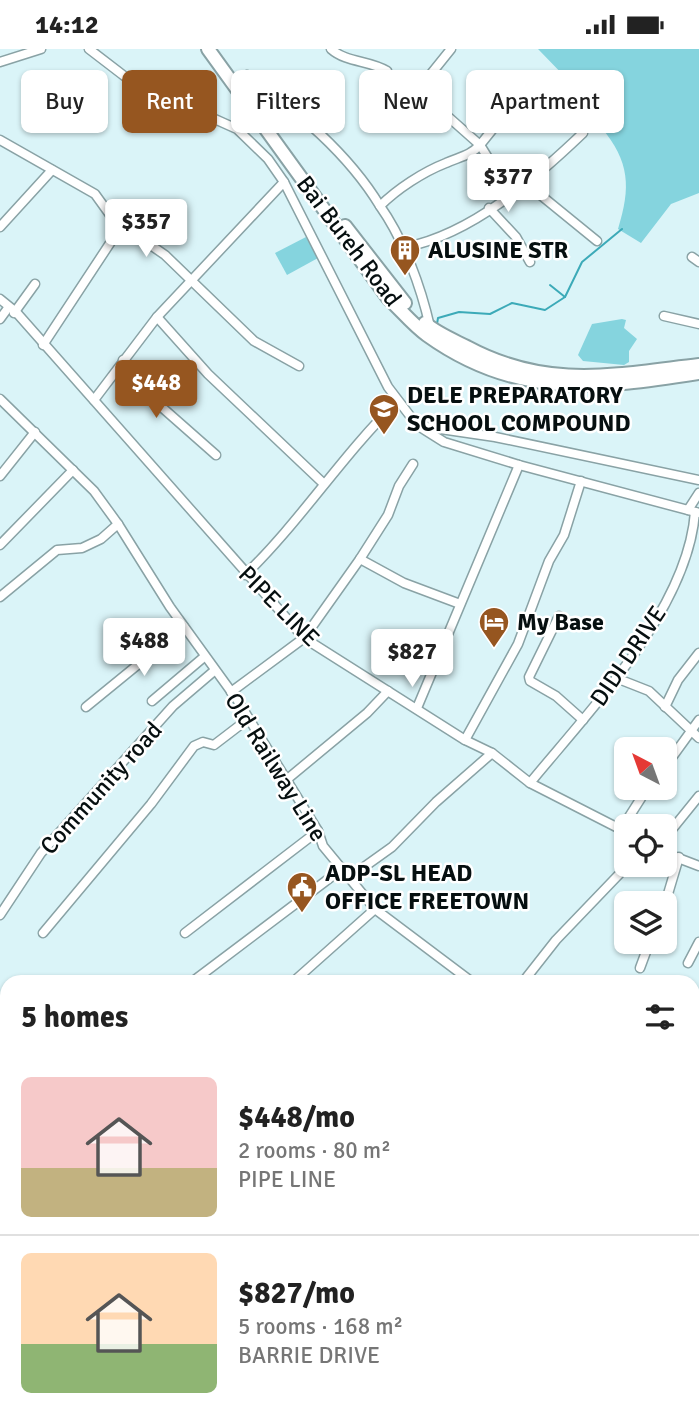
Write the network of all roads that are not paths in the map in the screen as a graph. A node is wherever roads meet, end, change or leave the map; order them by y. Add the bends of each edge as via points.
1 (41, 49) edge
2 (89, 49) edge
3 (208, 49) edge
4 (217, 49) edge
5 (451, 49) edge
6 (333, 51) edge
7 (0, 62) edge
8 (232, 70) edge
9 (385, 70) edge
10 (277, 133) edge
11 (318, 133) edge
12 (490, 133) edge
13 (583, 133) dead end
14 (0, 140) edge
15 (480, 145) junction
16 (52, 170) junction
17 (284, 182) junction
18 (527, 184) junction
19 (511, 195) junction
20 (380, 206) junction
21 (489, 208) junction
22 (122, 225) junction
23 (0, 227) edge
24 (597, 241) dead end
25 (406, 247) junction
26 (530, 262) dead end
27 (191, 281) junction
28 (35, 284) dead end
29 (0, 299) edge
30 (11, 311) junction
31 (664, 316) dead end
32 (157, 317) junction
33 (0, 319) edge
34 (699, 324) edge
35 (430, 327) junction
36 (43, 345) junction
37 (123, 360) junction
38 (699, 365) edge
39 (299, 366) dead end
40 (699, 373) edge
41 (0, 399) edge
42 (93, 400) junction
43 (397, 402) junction
44 (417, 425) junction
45 (35, 432) junction
46 (216, 455) dead end
47 (413, 464) dead end
48 (519, 465) junction
49 (73, 470) junction
50 (0, 476) edge
51 (699, 480) edge
52 (581, 481) junction
53 (324, 484) junction
54 (699, 493) edge
55 (694, 512) edge
56 (118, 524) junction
57 (0, 545) edge
58 (360, 559) junction
59 (245, 575) junction
60 (0, 597) edge
61 (460, 604) junction
62 (559, 616) dead end
63 (184, 627) junction
64 (304, 638) junction
65 (699, 653) edge
66 (204, 657) junction
67 (214, 671) junction
68 (616, 678) junction
69 (388, 691) junction
70 (231, 692) junction
71 (152, 701) dead end
72 (86, 707) dead end
73 (664, 707) junction
74 (417, 708) junction
75 (248, 719) junction
76 (583, 720) junction
77 (699, 720) edge
78 (691, 731) junction
79 (699, 738) edge
80 (466, 740) junction
81 (677, 750) edge
82 (492, 753) junction
83 (285, 781) junction
84 (530, 783) junction
85 (699, 796) edge
86 (677, 823) edge
87 (614, 825) edge
88 (318, 831) junction
89 (679, 857) joint
90 (699, 866) edge
91 (342, 868) junction
92 (350, 877) junction
93 (616, 877) edge
94 (669, 891) edge
95 (375, 909) junction
96 (0, 915) edge
97 (43, 933) dead end
98 (185, 933) dead end
99 (699, 942) edge
100 (645, 954) edge
101 (688, 963) dead end
102 (640, 968) dead end
103 (200, 975) edge
104 (301, 975) edge
105 (463, 975) edge
106 (528, 975) edge

1 - 7 street
2 - 17 street via 132,82 237,129
3 - 40 highway, Bai Bureh Road via 381,289 425,333 477,364 554,386 638,383
4 - 8 highway, Bai Bureh Road
5 - 15 street via 418,90
6 - 9 street
10 - 35 highway, Bai Bureh Road via 397,295
11 - 20 street via 353,167
12 - 15 street
13 - 18 street
14 - 16 street
15 - 19 street
15 - 20 street
16 - 22 street via 94,194
16 - 23 street
17 - 27 street
17 - 43 street
18 - 19 street
18 - 24 street
19 - 21 street
20 - 25 street
21 - 25 street via 446,234
21 - 26 street via 516,237
22 - 27 street via 165,255
22 - 36 street
25 - 35 street
27 - 32 street
27 - 39 street via 254,341
28 - 30 street
29 - 30 street, PIPE LINE
30 - 33 street
30 - 36 street, PIPE LINE
31 - 34 street
32 - 37 street
32 - 53 street via 208,374
35 - 38 highway, Bai Bureh Road via 494,360 553,376 592,377
36 - 42 street, PIPE LINE
37 - 42 street
37 - 46 street via 158,403
41 - 45 street, Old Railway Line
42 - 59 street, PIPE LINE
43 - 44 street
43 - 53 street
44 - 48 street via 444,442
44 - 51 street
45 - 49 street, Old Railway Line
45 - 50 street
47 - 58 street
48 - 52 street
48 - 61 street
49 - 56 street, Old Railway Line
49 - 57 street
52 - 55 street
52 - 80 street via 564,535 549,561 518,644
53 - 59 street via 288,531
54 - 55 street
55 - 68 street, DIDI DRIVE via 687,555 676,582
56 - 60 street via 82,548 57,550
56 - 63 street, Old Railway Line
58 - 61 street via 415,588
58 - 64 street
59 - 64 street, PIPE LINE
61 - 74 street
62 - 76 street via 529,677
63 - 66 street, Old Railway Line
63 - 72 street
64 - 69 street, PIPE LINE
64 - 70 street
65 - 73 street
66 - 67 street, Old Railway Line
66 - 71 street
67 - 70 street, Old Railway Line
67 - 96 street, Community road via 173,706 41,853
68 - 73 street via 649,691
68 - 76 street, DIDI DRIVE
69 - 74 street, PIPE LINE
69 - 83 street
70 - 75 street, Old Railway Line
73 - 78 street
74 - 80 street, PIPE LINE
75 - 83 street, Old Railway Line
75 - 97 street via 214,745 203,742 194,746
76 - 84 street, DIDI DRIVE
77 - 78 street
78 - 79 street
78 - 81 street
80 - 82 street, PIPE LINE
82 - 84 street, PIPE LINE
82 - 92 street via 392,847
83 - 88 street, Old Railway Line
84 - 87 street, PIPE LINE
85 - 86 street
88 - 91 street, Old Railway Line via 323,846
88 - 98 street
89 - 90 street
89 - 94 street
91 - 92 street, Old Railway Line
91 - 103 street
92 - 95 street, Old Railway Line
93 - 106 street
95 - 104 street
95 - 105 street, Old Railway Line
99 - 101 street
100 - 102 street

